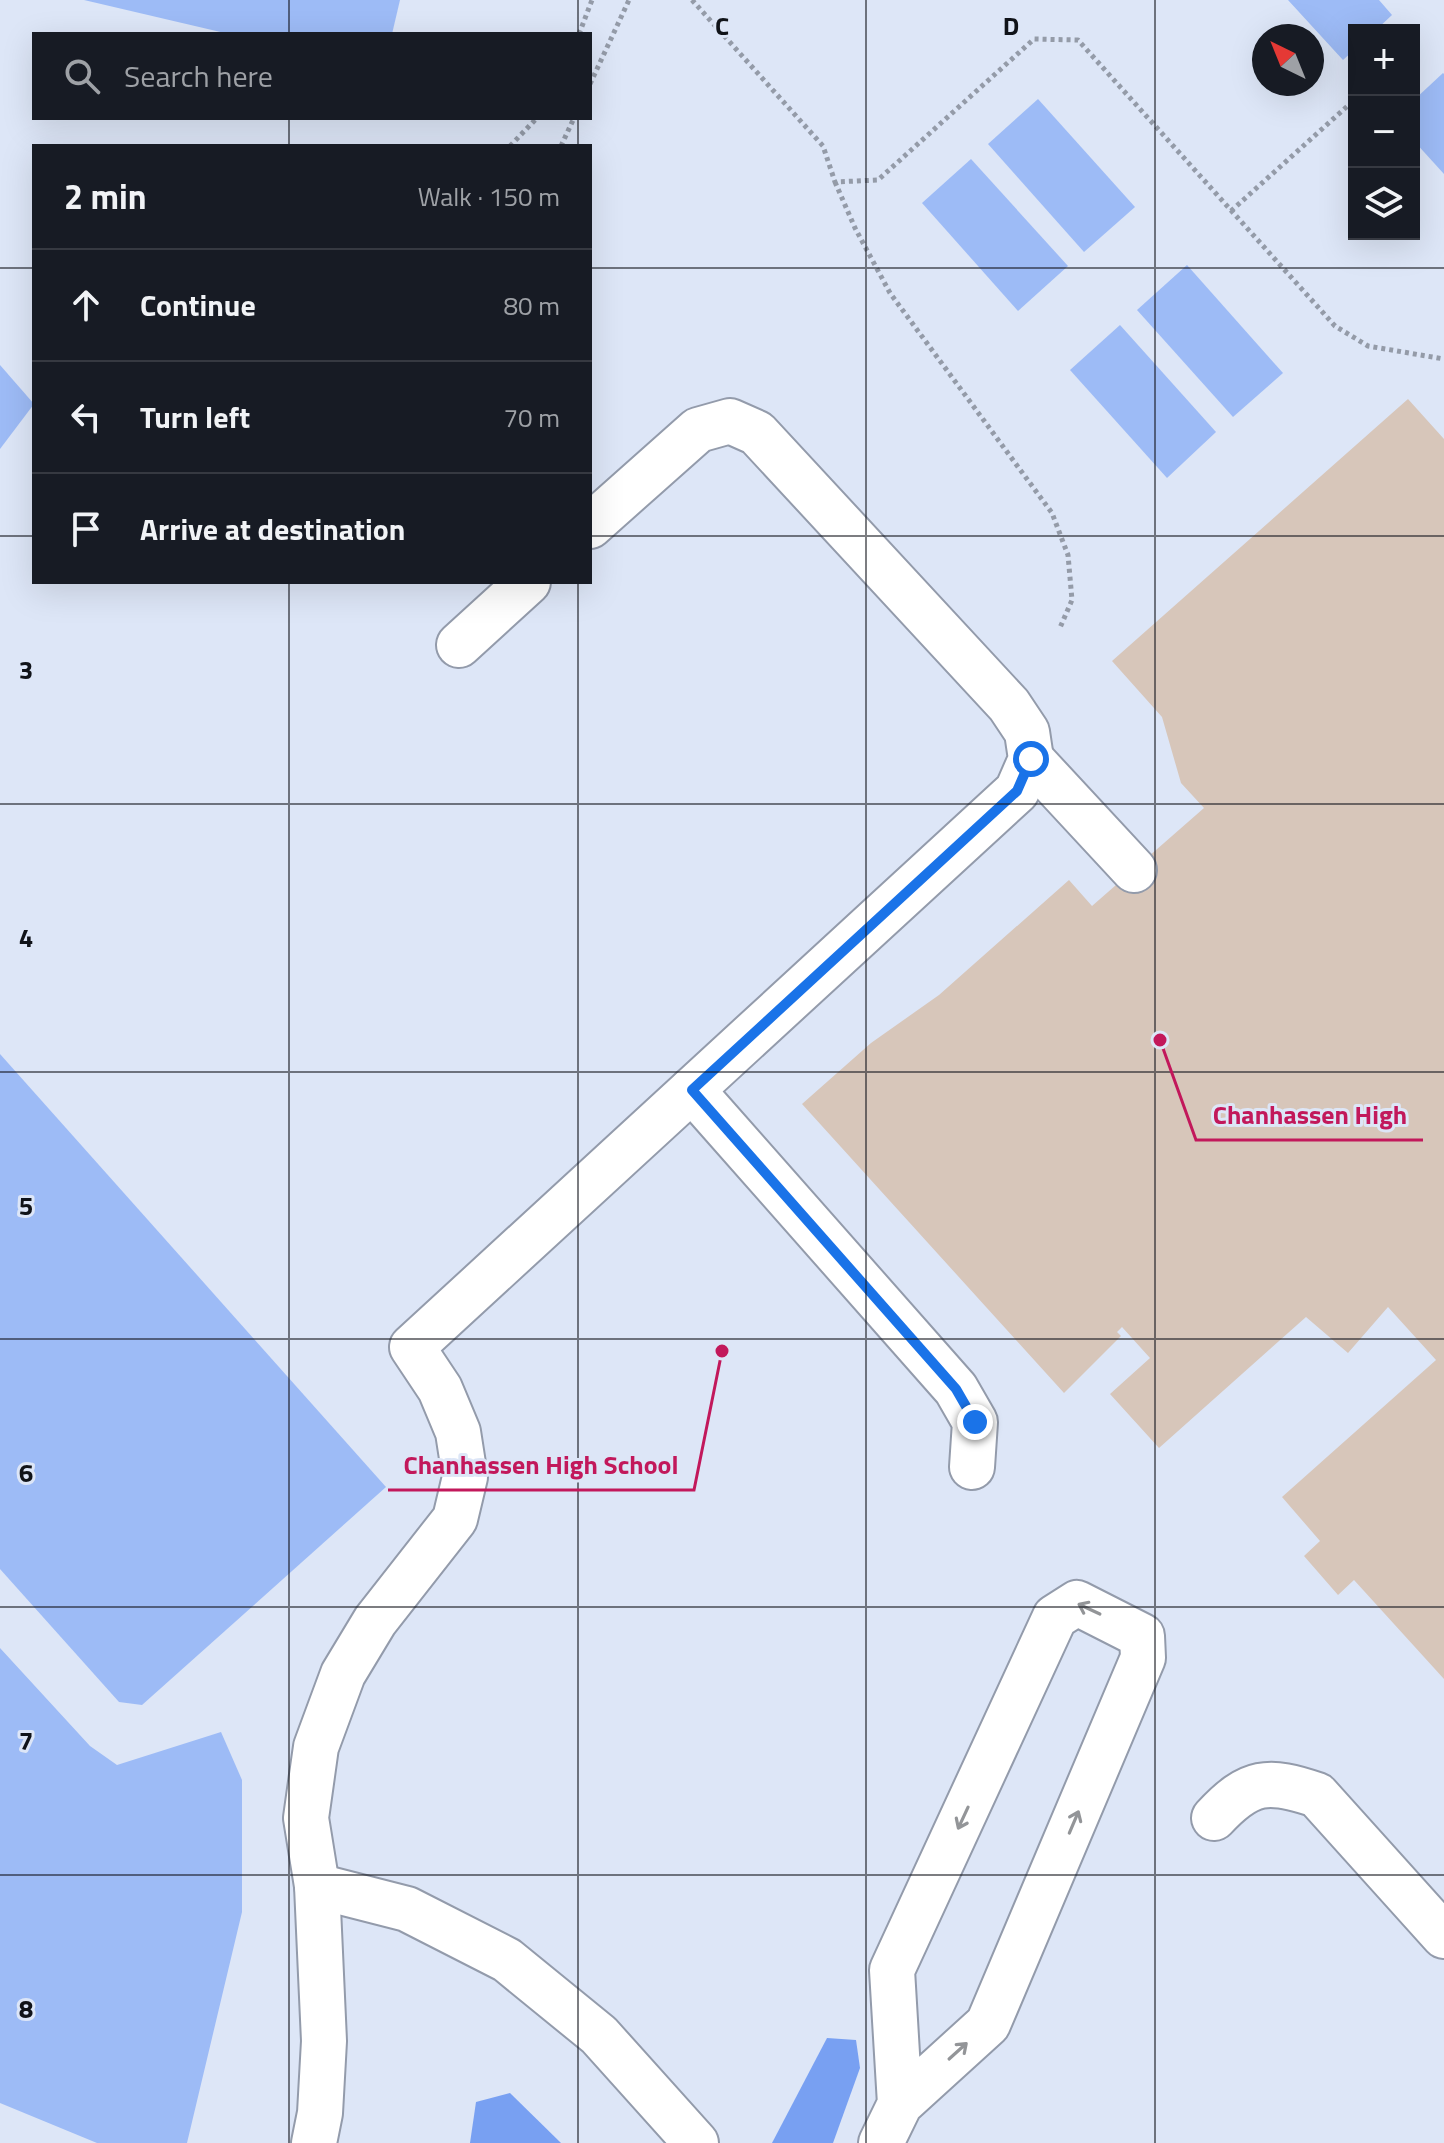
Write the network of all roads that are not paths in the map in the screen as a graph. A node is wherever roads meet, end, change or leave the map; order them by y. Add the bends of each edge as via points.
1 (592, 524) edge
2 (526, 584) edge
3 (459, 645) dead end
4 (1031, 759) junction
5 (1134, 870) dead end
6 (692, 1090) junction
7 (972, 1467) dead end
8 (1214, 1818) dead end
9 (317, 1886) junction
10 (1444, 1936) edge
11 (900, 2104) junction
12 (314, 2143) edge
13 (696, 2143) edge
14 (881, 2143) edge

1 - 4 lane via 698,430 730,421 757,433 1009,705 1027,732
2 - 3 lane
4 - 5 lane
4 - 6 lane via 1017,791
6 - 7 lane via 956,1389 975,1422
6 - 9 lane via 412,1347 440,1389 458,1432 465,1477 455,1519 375,1621 343,1674 316,1747 306,1818
8 - 10 lane via 1249,1787 1295,1787 1317,1795
9 - 12 lane via 324,2041
9 - 13 lane via 407,1909 507,1960 599,2035
11 -> 11 lane via 988,2024 1143,1658 1142,1636 1077,1603 1055,1617 892,1970
11 - 14 lane

